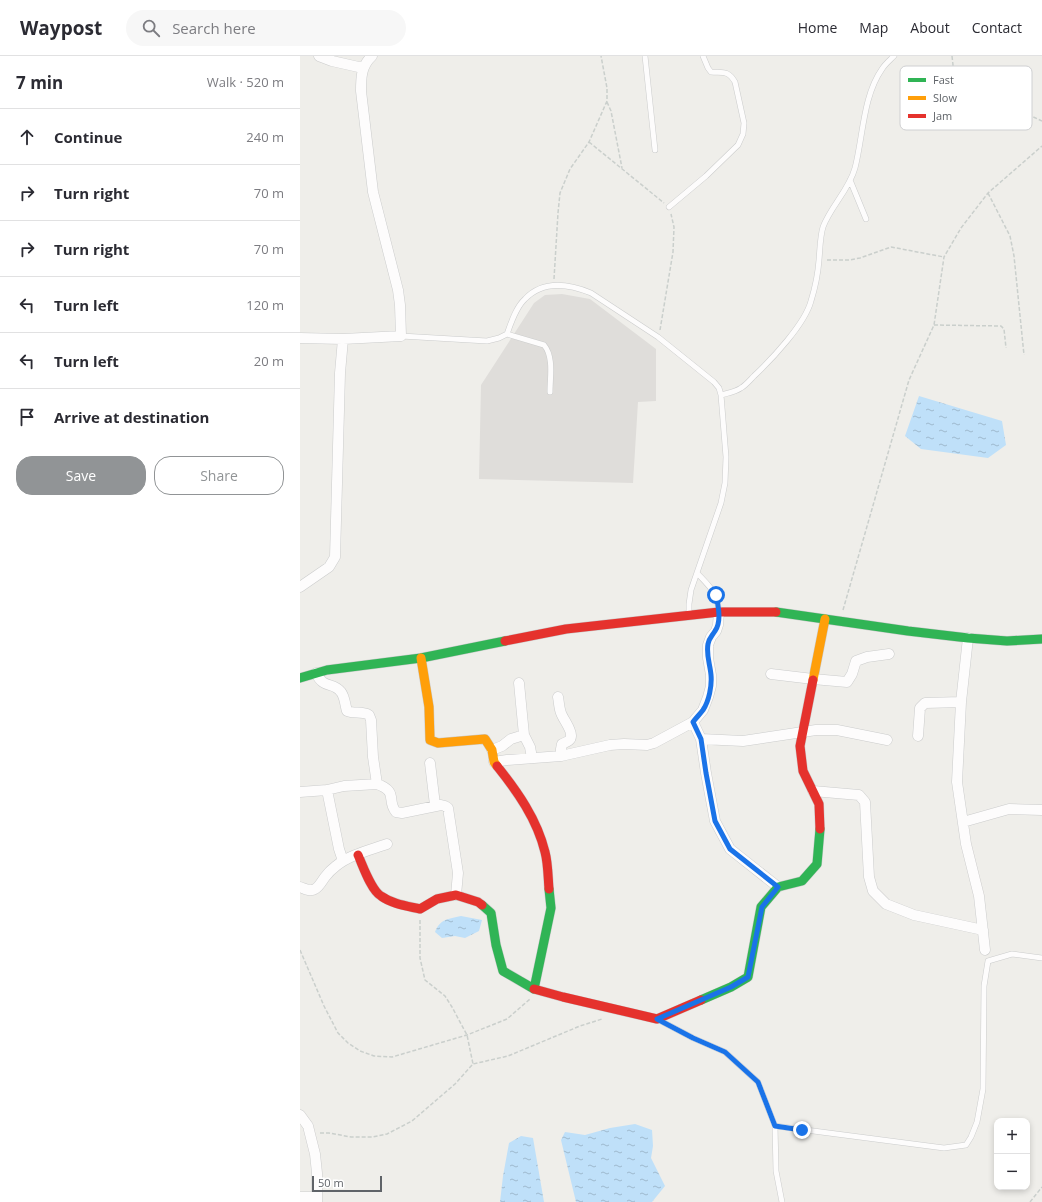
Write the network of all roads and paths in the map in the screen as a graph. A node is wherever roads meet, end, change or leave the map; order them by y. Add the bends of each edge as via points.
1 (319, 56) edge
2 (372, 56) edge
3 (601, 56) edge
4 (645, 56) edge
5 (702, 56) edge
6 (894, 56) edge
7 (952, 56) edge
8 (953, 66) edge
9 (363, 68) junction
10 (607, 101) junction
11 (1032, 116) edge
12 (1042, 121) edge
13 (589, 142) junction
14 (1042, 146) edge
15 (655, 150) dead end
16 (622, 168) junction
17 (850, 180) junction
18 (988, 193) junction
19 (670, 207) junction
20 (866, 219) dead end
21 (944, 257) junction
22 (819, 260) junction
23 (554, 285) junction
24 (934, 325) junction
25 (507, 334) junction
26 (401, 336) junction
27 (658, 337) junction
28 (300, 338) edge
29 (343, 339) junction
30 (1006, 348) dead end
31 (1024, 355) dead end
32 (550, 392) dead end
33 (721, 395) junction
34 (697, 573) junction
35 (300, 587) edge
36 (719, 612) junction
37 (689, 614) junction
38 (825, 619) junction
39 (840, 621) junction
40 (968, 638) junction
41 (1042, 639) edge
42 (889, 654) dead end
43 (420, 658) junction
44 (316, 672) junction
45 (771, 674) dead end
46 (300, 678) edge
47 (813, 679) junction
48 (519, 683) dead end
49 (558, 697) dead end
50 (961, 702) junction
51 (693, 722) junction
52 (803, 732) junction
53 (524, 735) junction
54 (918, 736) dead end
55 (701, 739) junction
56 (887, 740) dead end
57 (492, 750) junction
58 (561, 756) junction
59 (532, 758) junction
60 (494, 762) junction
61 (430, 763) dead end
62 (377, 784) junction
63 (327, 790) junction
64 (813, 791) junction
65 (300, 792) edge
66 (435, 805) junction
67 (1042, 810) edge
68 (963, 822) junction
69 (387, 844) dead end
70 (358, 855) junction
71 (343, 861) junction
72 (300, 887) edge
73 (778, 887) junction
74 (456, 895) junction
75 (420, 909) junction
76 (983, 930) junction
77 (300, 950) edge
78 (985, 950) dead end
79 (1042, 958) edge
80 (534, 989) junction
81 (602, 1018) dead end
82 (657, 1019) junction
83 (467, 1035) junction
84 (473, 1064) junction
85 (300, 1115) edge
86 (775, 1126) junction
87 (310, 1133) junction
88 (1042, 1187) edge
89 (300, 1197) edge
90 (317, 1200) edge
91 (782, 1202) edge
92 (1030, 1202) edge

1 - 9 street
2 - 9 street
3 - 10 path
4 - 15 lane
5 - 19 lane via 711,72 721,71 732,76 744,123 743,134 738,145
6 - 17 lane via 882,68 874,82 855,168
7 - 8 path
9 - 26 street via 361,91 373,192 398,290
10 - 13 path
10 - 16 path
11 - 12 path
13 - 16 path
13 - 23 path via 570,169 560,193
14 - 18 path
16 - 19 path
17 - 20 lane
17 - 22 lane via 823,226
18 - 21 path via 961,228
18 - 31 path via 1010,236
19 - 27 path via 674,226 673,252
21 - 22 path via 891,247 849,260
21 - 24 path
22 - 33 lane via 811,304 800,323 743,387
23 - 25 lane via 542,287 524,299
23 - 27 lane via 579,288 591,293
24 - 30 path via 1001,326 1004,330
24 - 39 path via 909,380
25 - 26 lane via 487,341
25 - 32 lane via 544,345 548,350
26 - 29 street
27 - 33 lane via 714,382
28 - 29 street
29 - 35 street via 335,557 329,567
33 - 34 lane via 726,457 725,483 721,503
34 - 36 lane via 716,595
34 - 37 lane via 691,590
36 - 37 street
36 - 38 street via 773,612
36 - 51 street via 718,625 708,645 711,686 703,710
37 - 43 street via 542,633
38 - 39 street
38 - 47 street
39 - 40 street
40 - 41 street via 1007,641
40 - 50 street
42 - 47 street via 856,661 847,682
43 - 44 street
43 - 57 street via 429,707 430,740 438,742 485,739
44 - 46 street
44 - 62 street via 320,680 337,688 344,695 347,711 369,715
45 - 47 street
47 - 52 street
48 - 53 street
49 - 58 street via 560,711 571,732 569,741 562,744
50 - 54 street via 925,703 920,708
50 - 68 street via 957,782
51 - 55 street
51 - 58 street via 647,745 610,745
52 - 55 street via 743,741
52 - 56 street via 837,730
52 - 64 street via 800,746 803,771
53 - 57 street
53 - 59 street
55 - 73 street via 715,821 730,849
57 - 60 street
58 - 59 street
59 - 60 street
60 - 80 street via 534,818 545,852 551,908
61 - 66 street
62 - 63 street
62 - 66 street via 390,791 393,809 396,812 402,813
63 - 65 street
63 - 71 street
64 - 73 street via 819,804 817,864 802,881
64 - 76 street via 859,795 865,802 869,877 873,891 886,904 914,915
66 - 74 street via 448,808 458,873
67 - 68 street via 1009,810
68 - 76 street via 979,896
69 - 70 street
70 - 71 street
70 - 75 street via 368,879 380,896 400,905
71 - 72 street via 316,888 307,890
73 - 82 street via 762,907 748,977
74 - 75 street via 437,898
74 - 80 street via 478,902 491,914 496,945 504,971
75 - 83 path via 420,958 425,980 445,996
76 - 78 street
77 - 83 path via 338,1033 360,1051 374,1056 392,1057
79 - 86 lane via 1012,954 988,960 984,986 983,1089 977,1122 966,1145 944,1148
80 - 82 street
80 - 83 path via 531,998 507,1019
81 - 84 path via 508,1056
82 - 86 lane via 731,1057 758,1082
83 - 84 path
84 - 87 path via 455,1084 412,1121 387,1134 351,1137
85 - 87 street
86 - 91 lane via 776,1171
87 - 90 street via 316,1154
88 - 92 path
89 - 90 street

